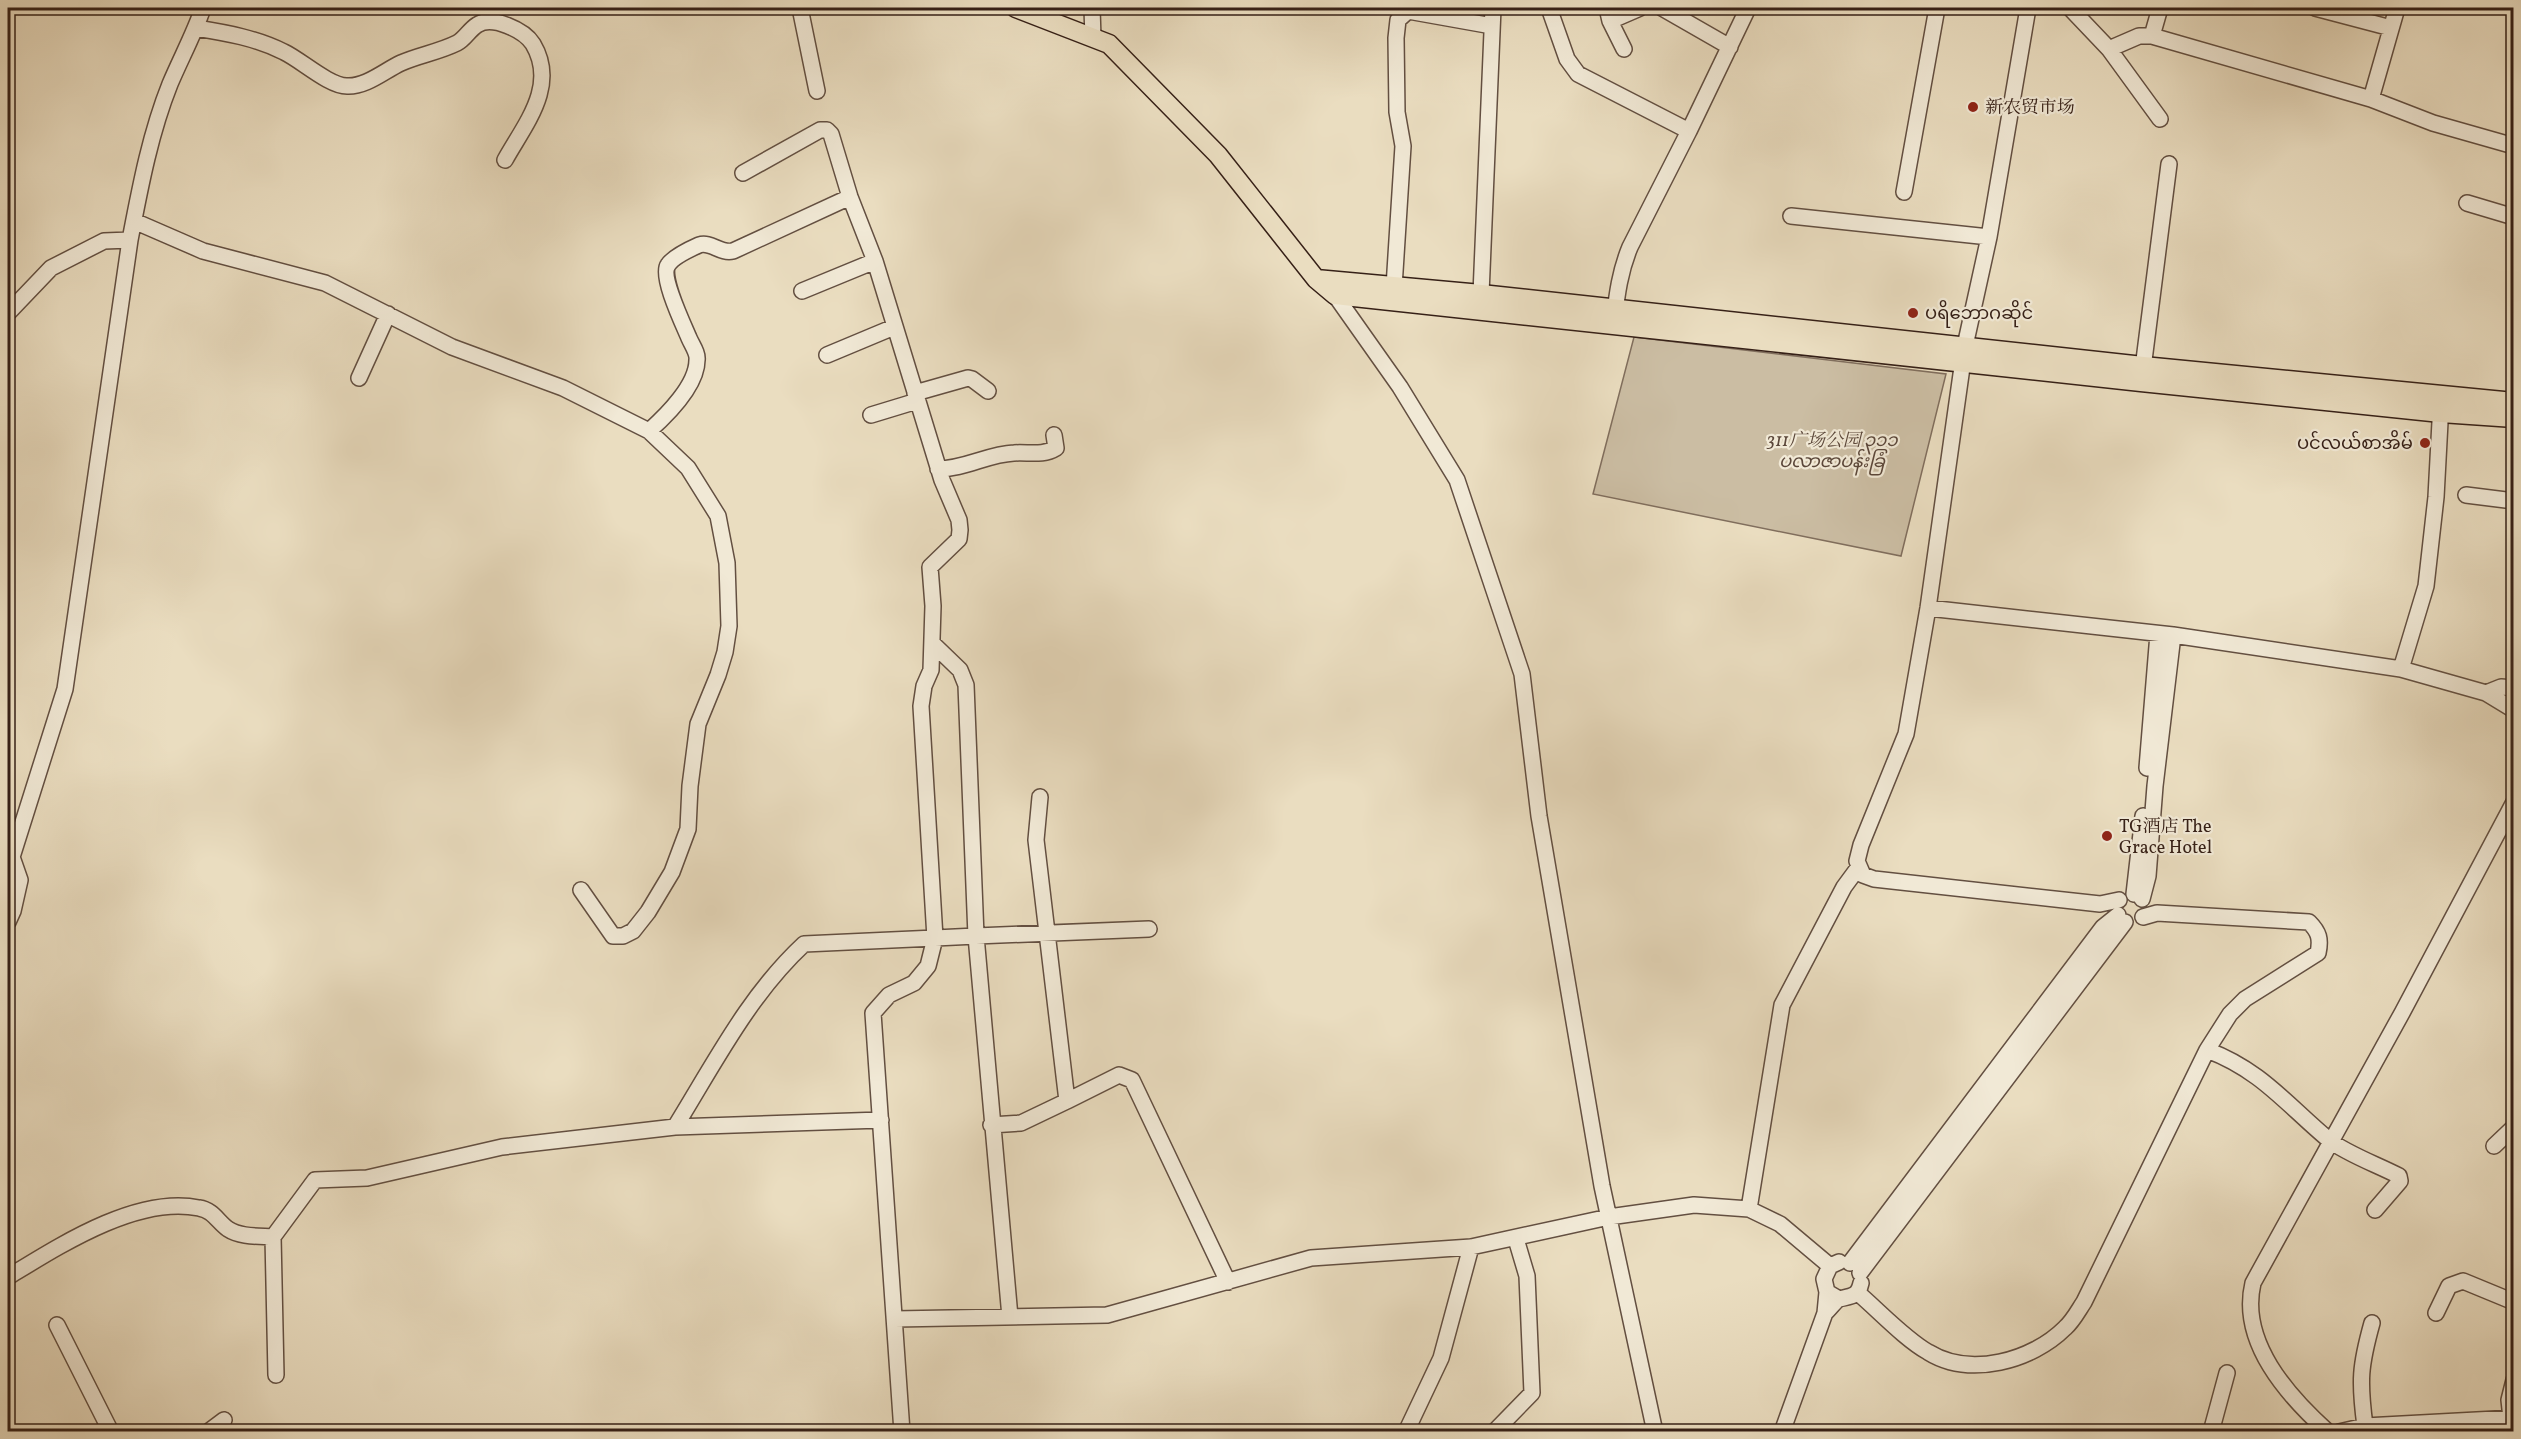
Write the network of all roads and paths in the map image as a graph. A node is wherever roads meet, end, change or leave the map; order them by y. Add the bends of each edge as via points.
1 (202, 8) edge
2 (800, 8) edge
3 (1016, 8) edge
4 (1092, 8) edge
5 (1493, 8) edge
6 (1549, 8) edge
7 (1640, 8) edge
8 (1662, 8) edge
9 (1748, 8) edge
10 (1937, 8) edge
11 (2028, 8) edge
12 (2070, 8) edge
13 (2160, 8) edge
14 (2315, 8) edge
15 (2397, 8) edge
16 (1430, 11) edge
17 (1608, 14) edge
18 (1492, 26) junction
19 (196, 28) junction
20 (2391, 28) junction
21 (2152, 36) junction
22 (1093, 38) junction
23 (1730, 46) junction
24 (1624, 49) dead end
25 (2109, 49) junction
26 (817, 91) dead end
27 (2371, 99) junction
28 (2160, 119) dead end
29 (1689, 131) junction
30 (2514, 146) edge
31 (505, 160) dead end
32 (2169, 165) dead end
33 (743, 173) dead end
34 (1905, 192) dead end
35 (850, 197) junction
36 (2467, 203) dead end
37 (1791, 216) dead end
38 (2514, 217) edge
39 (134, 221) junction
40 (1989, 237) junction
41 (130, 240) junction
42 (875, 261) junction
43 (1316, 279) junction
44 (1394, 287) junction
45 (802, 291) dead end
46 (1481, 294) junction
47 (1335, 295) junction
48 (8, 313) edge
49 (388, 314) junction
50 (1615, 317) junction
51 (894, 327) junction
52 (1963, 354) junction
53 (827, 355) dead end
54 (2142, 374) junction
55 (359, 378) dead end
56 (988, 391) dead end
57 (916, 397) junction
58 (2514, 402) edge
59 (2441, 404) junction
60 (2493, 408) junction
61 (871, 415) dead end
62 (2514, 418) edge
63 (649, 431) junction
64 (1054, 435) dead end
65 (938, 469) junction
66 (2466, 495) dead end
67 (2514, 501) edge
68 (1928, 608) junction
69 (2165, 634) junction
70 (932, 643) junction
71 (2402, 669) junction
72 (2514, 688) edge
73 (2486, 693) junction
74 (2514, 710) edge
75 (1040, 797) dead end
76 (2514, 802) edge
77 (1858, 868) junction
78 (581, 890) dead end
79 (2144, 906) junction
80 (2120, 912) junction
81 (8, 922) edge
82 (1149, 929) dead end
83 (1047, 934) junction
84 (976, 936) junction
85 (935, 938) junction
86 (2207, 1050) junction
87 (1067, 1101) junction
88 (881, 1120) junction
89 (991, 1125) junction
90 (675, 1127) junction
91 (2514, 1127) edge
92 (2331, 1142) junction
93 (2494, 1146) dead end
94 (1749, 1209) junction
95 (2375, 1210) dead end
96 (1609, 1217) junction
97 (273, 1237) junction
98 (1516, 1239) junction
99 (1471, 1247) junction
100 (1830, 1266) junction
101 (1855, 1268) junction
102 (8, 1277) edge
103 (1228, 1282) junction
104 (1857, 1293) junction
105 (1833, 1296) junction
106 (2514, 1302) edge
107 (2436, 1313) dead end
108 (1010, 1317) junction
109 (895, 1319) junction
110 (2372, 1323) dead end
111 (57, 1325) dead end
112 (2227, 1373) dead end
113 (276, 1375) dead end
114 (2514, 1380) edge
115 (2512, 1418) edge
116 (224, 1420) dead end
117 (2365, 1426) junction
118 (2450, 1427) edge
119 (111, 1431) edge
120 (208, 1431) edge
121 (902, 1431) edge
122 (1406, 1431) edge
123 (1494, 1431) edge
124 (1654, 1431) edge
125 (1782, 1431) edge
126 (2211, 1431) edge
127 (2328, 1431) edge
128 (2339, 1431) edge

1 - 19 street
2 - 26 street
3 - 22 main road
4 - 22 street
5 - 18 street
6 - 29 street via 1567,59 1578,74
7 - 17 street
8 - 23 street
9 - 23 street
10 - 34 street
11 - 40 street
12 - 25 street
13 - 21 street
14 - 20 street
15 - 20 street
16 - 18 street
16 - 44 street via 1408,11 1398,20 1396,112 1403,146
17 - 24 street
18 - 46 street
19 - 31 street via 255,39 286,52 345,87 454,45 477,25 495,21 527,36 544,80 537,104
19 - 39 street via 170,85 145,167
20 - 27 street
21 - 25 street via 2139,36
21 - 27 street
22 - 43 main road via 1109,44 1218,155
23 - 29 street
25 - 28 street
27 - 30 street via 2433,123
29 - 50 street via 1626,257
32 - 54 street
33 - 35 street via 820,130 827,130
35 - 42 street
35 - 63 street via 734,251 726,253 698,245 668,264 665,271 678,313 698,357 696,371 670,413
36 - 38 street
37 - 40 street
39 - 41 street
39 - 49 street via 203,251 325,284
40 - 52 street
41 - 48 street via 104,241 51,268
41 - 81 street via 65,689 12,857 20,880
42 - 45 street
42 - 51 street
43 - 44 main road
43 - 47 main road
44 - 46 main road
46 - 50 main road
47 - 50 main road
47 - 96 street via 1400,387 1457,480 1522,674 1539,816
49 - 55 street
49 - 63 street via 452,347 562,388
50 - 52 main road
51 - 53 street
51 - 57 street
52 - 54 main road
52 - 68 street
54 - 59 main road
56 - 57 street via 968,378
57 - 61 street
57 - 65 street
58 - 60 main road
59 - 60 main road
59 - 71 street via 2426,586
60 - 62 main road
63 - 78 street via 688,468 718,516 727,563 729,626 718,675 698,724 688,829 663,889 633,931 623,936 613,936
64 - 65 street via 1057,442 1052,450 1013,453 954,469
65 - 70 street via 960,530 958,539 930,567
66 - 67 street
68 - 69 street
68 - 77 street via 1906,734 1857,856
69 - 71 street
69 - 79 street
70 - 84 street via 960,670 966,685
70 - 85 street via 931,670 921,706
71 - 73 street
72 - 73 street via 2501,687
73 - 74 street
75 - 83 street via 1036,840
76 - 92 street
77 - 80 street via 1874,879 2100,904
77 - 94 street via 1844,887 1782,1005
79 - 80 street via 2133,923
79 - 80 street via 2126,895
79 - 86 street via 2309,922 2317,931 2321,941 2318,953 2245,999 2230,1014
80 - 101 street via 2103,927 2068,984
82 - 83 street
83 - 84 street
83 - 87 street
84 - 85 street
84 - 89 street
85 - 88 street via 928,966 914,984 889,995 873,1013
85 - 90 street via 804,944 780,966 733,1032
86 - 92 street via 2260,1077
86 - 104 street via 2084,1302 2067,1327 2051,1341 2034,1351 1992,1364 1948,1362 1927,1352
87 - 89 street via 1021,1123
87 - 103 street via 1119,1075 1132,1080
88 - 90 street
88 - 109 street
89 - 108 street
90 - 97 street via 502,1147 367,1178 315,1180
91 - 93 street
92 - 95 street via 2399,1176 2400,1181
92 - 127 street via 2253,1283 2250,1299 2253,1323 2265,1357 2301,1408
94 - 96 street via 1694,1205
94 - 100 street via 1780,1224
96 - 98 street
96 - 124 street
97 - 102 street via 235,1233 203,1208 183,1205 135,1212 62,1244
97 - 113 street
98 - 99 street
98 - 123 street via 1527,1276 1532,1393
99 - 103 street via 1311,1258
99 - 122 street via 1441,1358
100 - 101 street via 1843,1262
100 - 105 street via 1824,1279
101 - 104 street via 1861,1286
103 - 108 street via 1107,1315
104 - 105 street via 1852,1297
105 - 125 street
106 - 107 street via 2463,1281 2449,1286
108 - 109 street
109 - 121 street
110 - 117 street via 2361,1363
111 - 119 street
112 - 126 street
114 - 115 street via 2509,1400
115 - 118 street
116 - 120 street
117 - 118 street
117 - 128 street

